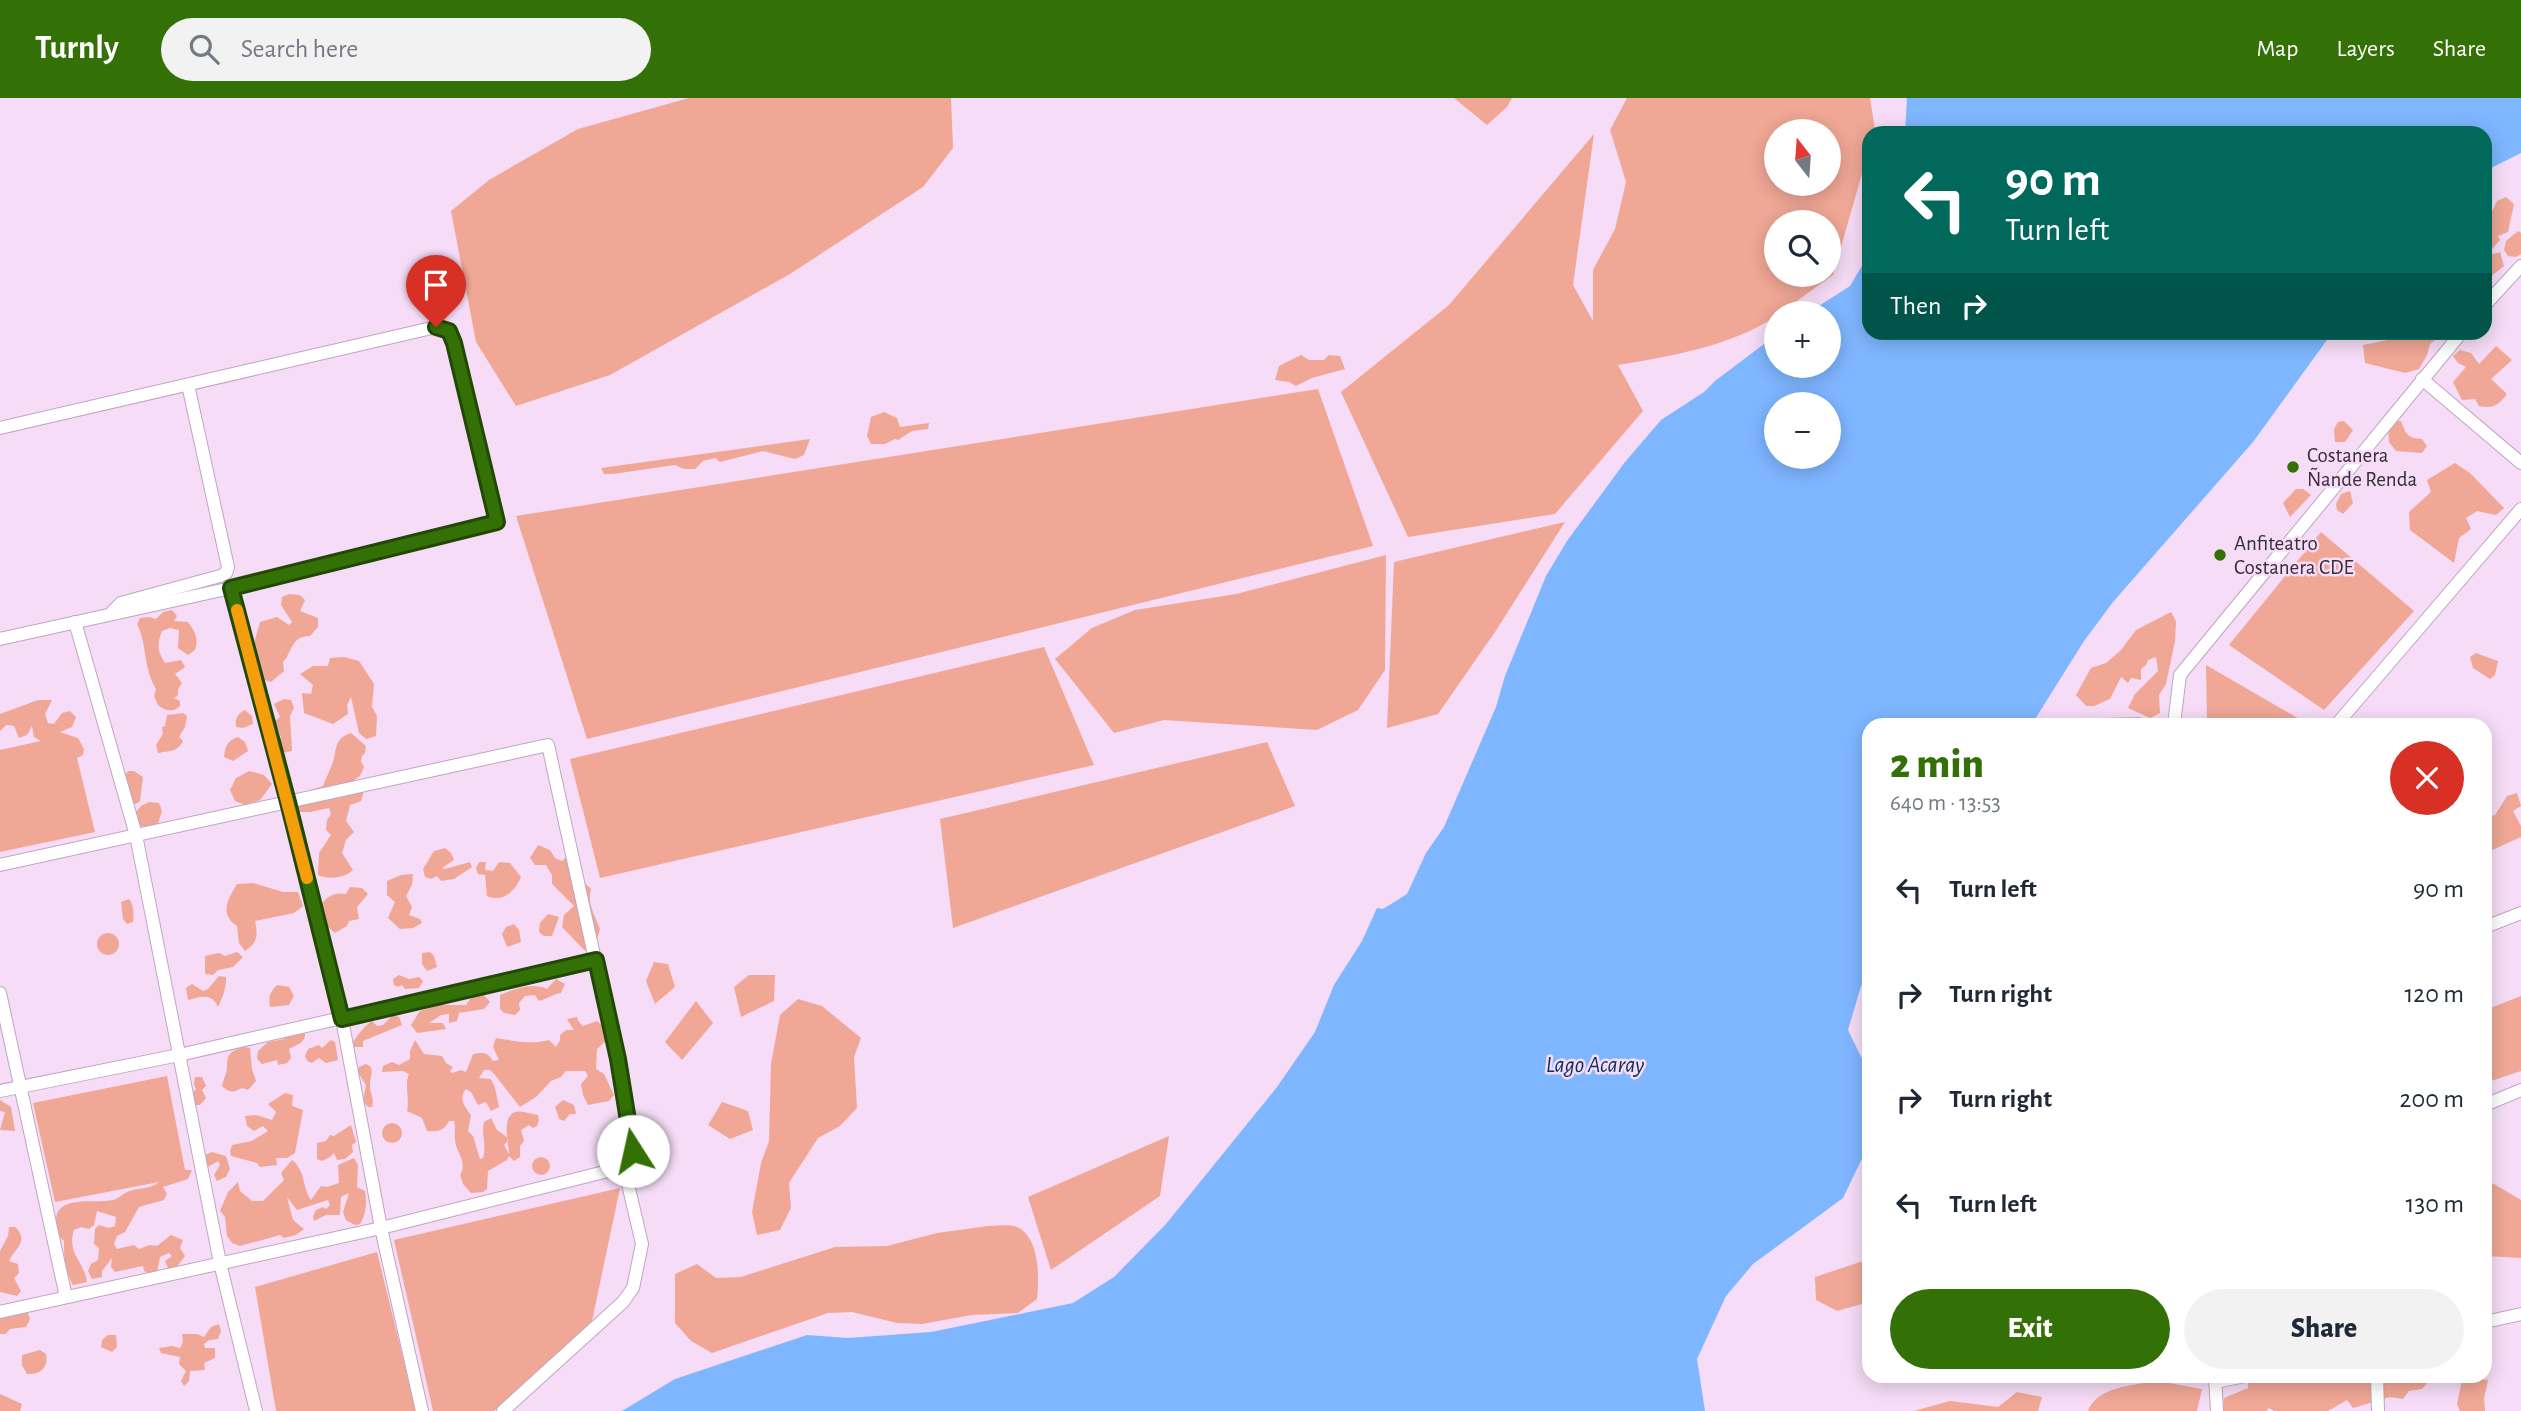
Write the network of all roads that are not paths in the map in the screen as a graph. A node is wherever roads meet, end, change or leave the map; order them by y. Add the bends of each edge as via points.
1 (2521, 266) edge
2 (2492, 297) edge
3 (2455, 340) edge
4 (2422, 379) junction
5 (188, 385) junction
6 (0, 428) edge
7 (2521, 463) edge
8 (2521, 509) edge
9 (231, 588) junction
10 (111, 614) junction
11 (75, 622) junction
12 (0, 639) edge
13 (2175, 718) edge
14 (2342, 718) edge
15 (288, 802) junction
16 (136, 835) junction
17 (0, 865) edge
18 (2521, 913) edge
19 (2492, 923) edge
20 (596, 960) junction
21 (0, 993) edge
22 (342, 1019) junction
23 (180, 1055) junction
24 (22, 1086) junction
25 (2521, 1090) edge
26 (0, 1091) edge
27 (2492, 1102) edge
28 (624, 1167) junction
29 (381, 1228) junction
30 (220, 1263) junction
31 (66, 1297) junction
32 (0, 1312) edge
33 (2521, 1314) edge
34 (2492, 1320) edge
35 (2215, 1383) edge
36 (2377, 1383) edge
37 (256, 1411) edge
38 (422, 1411) edge
39 (503, 1411) edge
40 (2217, 1411) edge
41 (2378, 1411) edge

1 - 2 street
3 - 4 street
4 - 7 street
4 - 13 street via 2180,675
5 - 6 street
5 - 9 street via 436,327 449,331 497,522
5 - 10 street via 226,573 121,603
8 - 14 street
9 - 10 street
9 - 15 street
10 - 11 street
11 - 12 street
11 - 16 street
15 - 16 street
15 - 20 street via 548,745
15 - 22 street
16 - 17 street
16 - 23 street
18 - 19 street
20 - 22 street
20 - 28 street via 633,1151
21 - 24 street
22 - 23 street
22 - 29 street
23 - 24 street
23 - 30 street
24 - 26 street
24 - 31 street
25 - 27 street
28 - 29 street
28 - 39 street via 642,1244 633,1288
29 - 30 street
29 - 38 street
30 - 31 street
30 - 37 street
31 - 32 street
33 - 34 street
35 - 40 street
36 - 41 street

